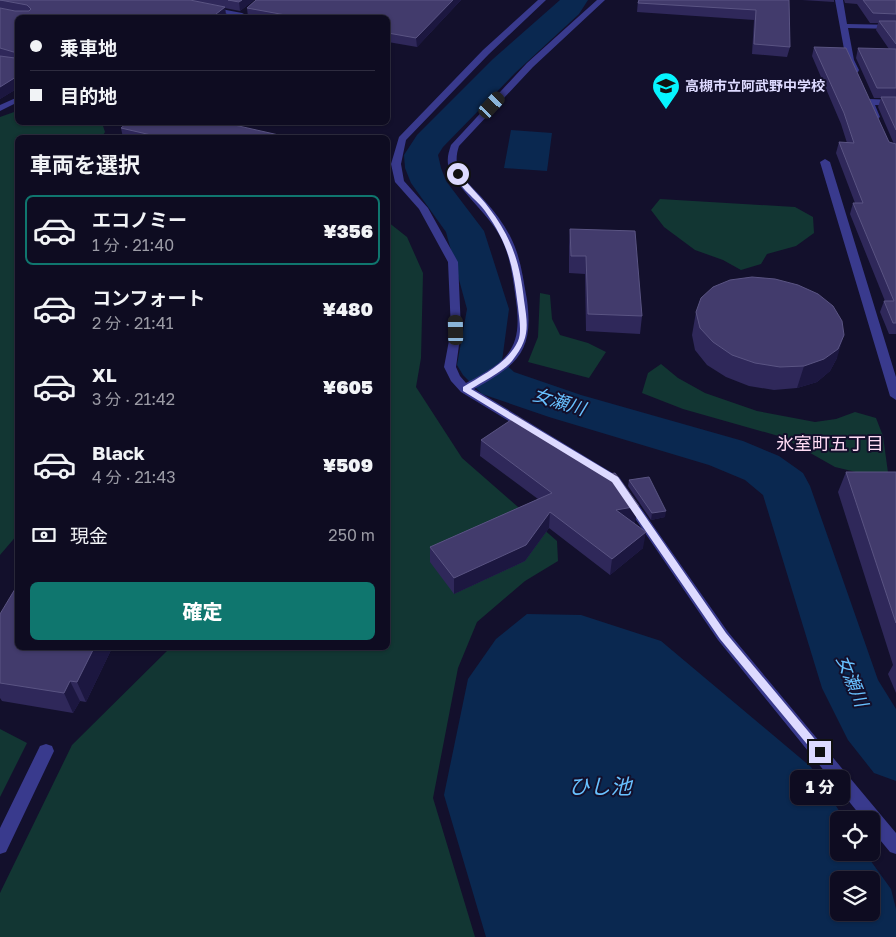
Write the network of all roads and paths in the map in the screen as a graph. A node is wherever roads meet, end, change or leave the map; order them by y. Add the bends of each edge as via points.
1 (542, 0) edge
2 (601, 0) edge
3 (840, 0) edge
4 (197, 6) edge
5 (243, 14) edge
6 (844, 26) junction
7 (896, 26) edge
8 (858, 76) edge
9 (15, 100) edge
10 (896, 103) edge
11 (0, 108) edge
12 (880, 127) edge
13 (825, 162) dead end
14 (471, 386) junction
15 (896, 396) edge
16 (46, 751) dead end
17 (0, 846) edge
18 (896, 846) edge

1 - 14 street via 486,52 402,139 398,152 396,164 400,182 423,208 452,262 456,330 450,367 455,378
2 - 14 street via 530,65 455,144 450,154 461,180 505,236 517,270 524,323 522,341 508,361
3 - 6 street
4 - 5 street
6 - 7 street
6 - 8 street via 850,60
9 - 11 street
10 - 12 street via 868,97
13 - 15 street
14 - 18 street via 615,480 723,636
16 - 17 street

